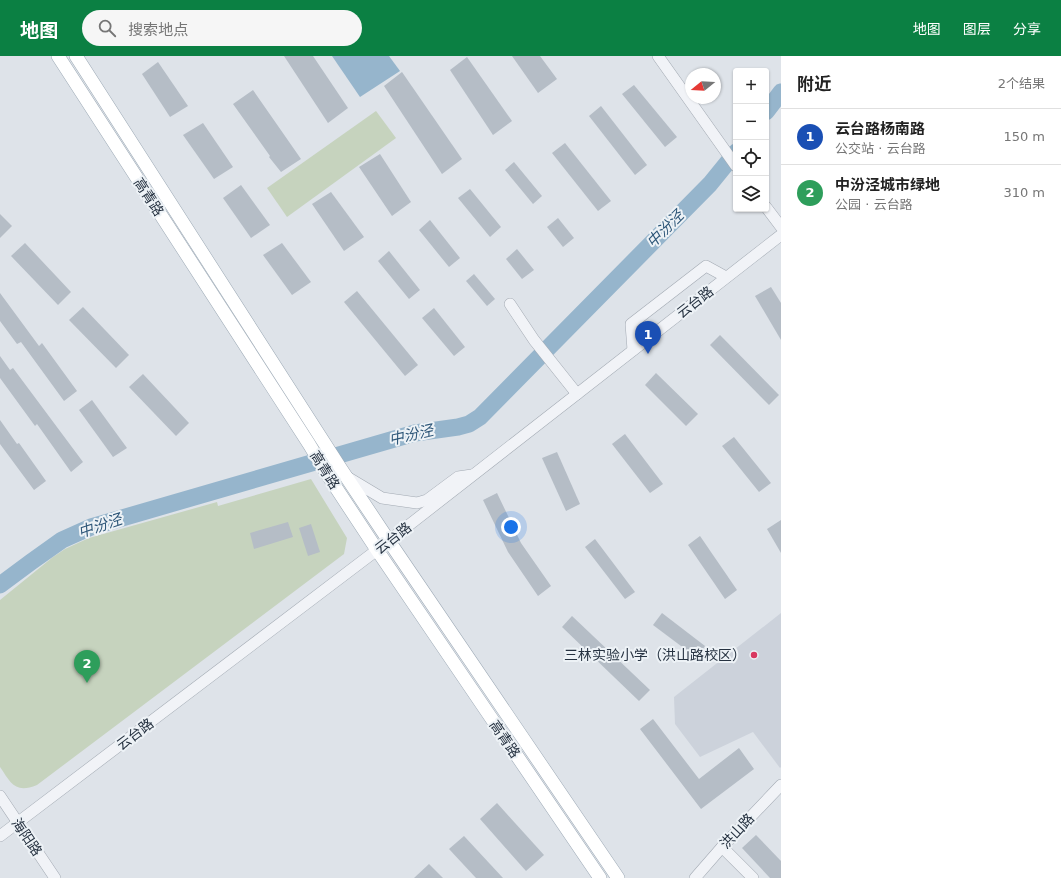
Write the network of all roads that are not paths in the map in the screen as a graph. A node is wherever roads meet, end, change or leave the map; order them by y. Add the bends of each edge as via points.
1 (58, 56) edge
2 (76, 56) edge
3 (658, 56) edge
4 (733, 162) edge
5 (769, 211) edge
6 (781, 227) edge
7 (781, 235) edge
8 (726, 277) junction
9 (510, 304) dead end
10 (633, 350) junction
11 (577, 394) junction
12 (343, 473) junction
13 (474, 474) junction
14 (389, 541) junction
15 (377, 550) junction
16 (781, 785) edge
17 (0, 796) edge
18 (18, 822) junction
19 (0, 836) edge
20 (722, 847) junction
21 (55, 878) edge
22 (600, 878) edge
23 (618, 878) edge
24 (695, 878) edge
25 (752, 878) edge

1 - 15 main road, 高青路
2 - 12 main road, 高青路
3 - 4 street
5 - 6 street
7 - 8 street, 云台路
8 - 10 street, 云台路
8 - 10 street via 706,266 631,324
9 - 11 street via 534,340
10 - 11 street, 云台路
11 - 13 street, 云台路
12 - 13 street via 382,498 417,503 427,500 458,477
12 - 14 main road, 高青路
13 - 14 street, 云台路
14 - 15 street, 云台路
14 - 23 main road, 高青路
15 - 18 street, 云台路
15 - 22 main road, 高青路
16 - 20 street, 洪山路
17 - 18 street, 海阳路
18 - 19 street, 云台路
18 - 21 street, 海阳路
20 - 24 street, 洪山路
20 - 25 street

